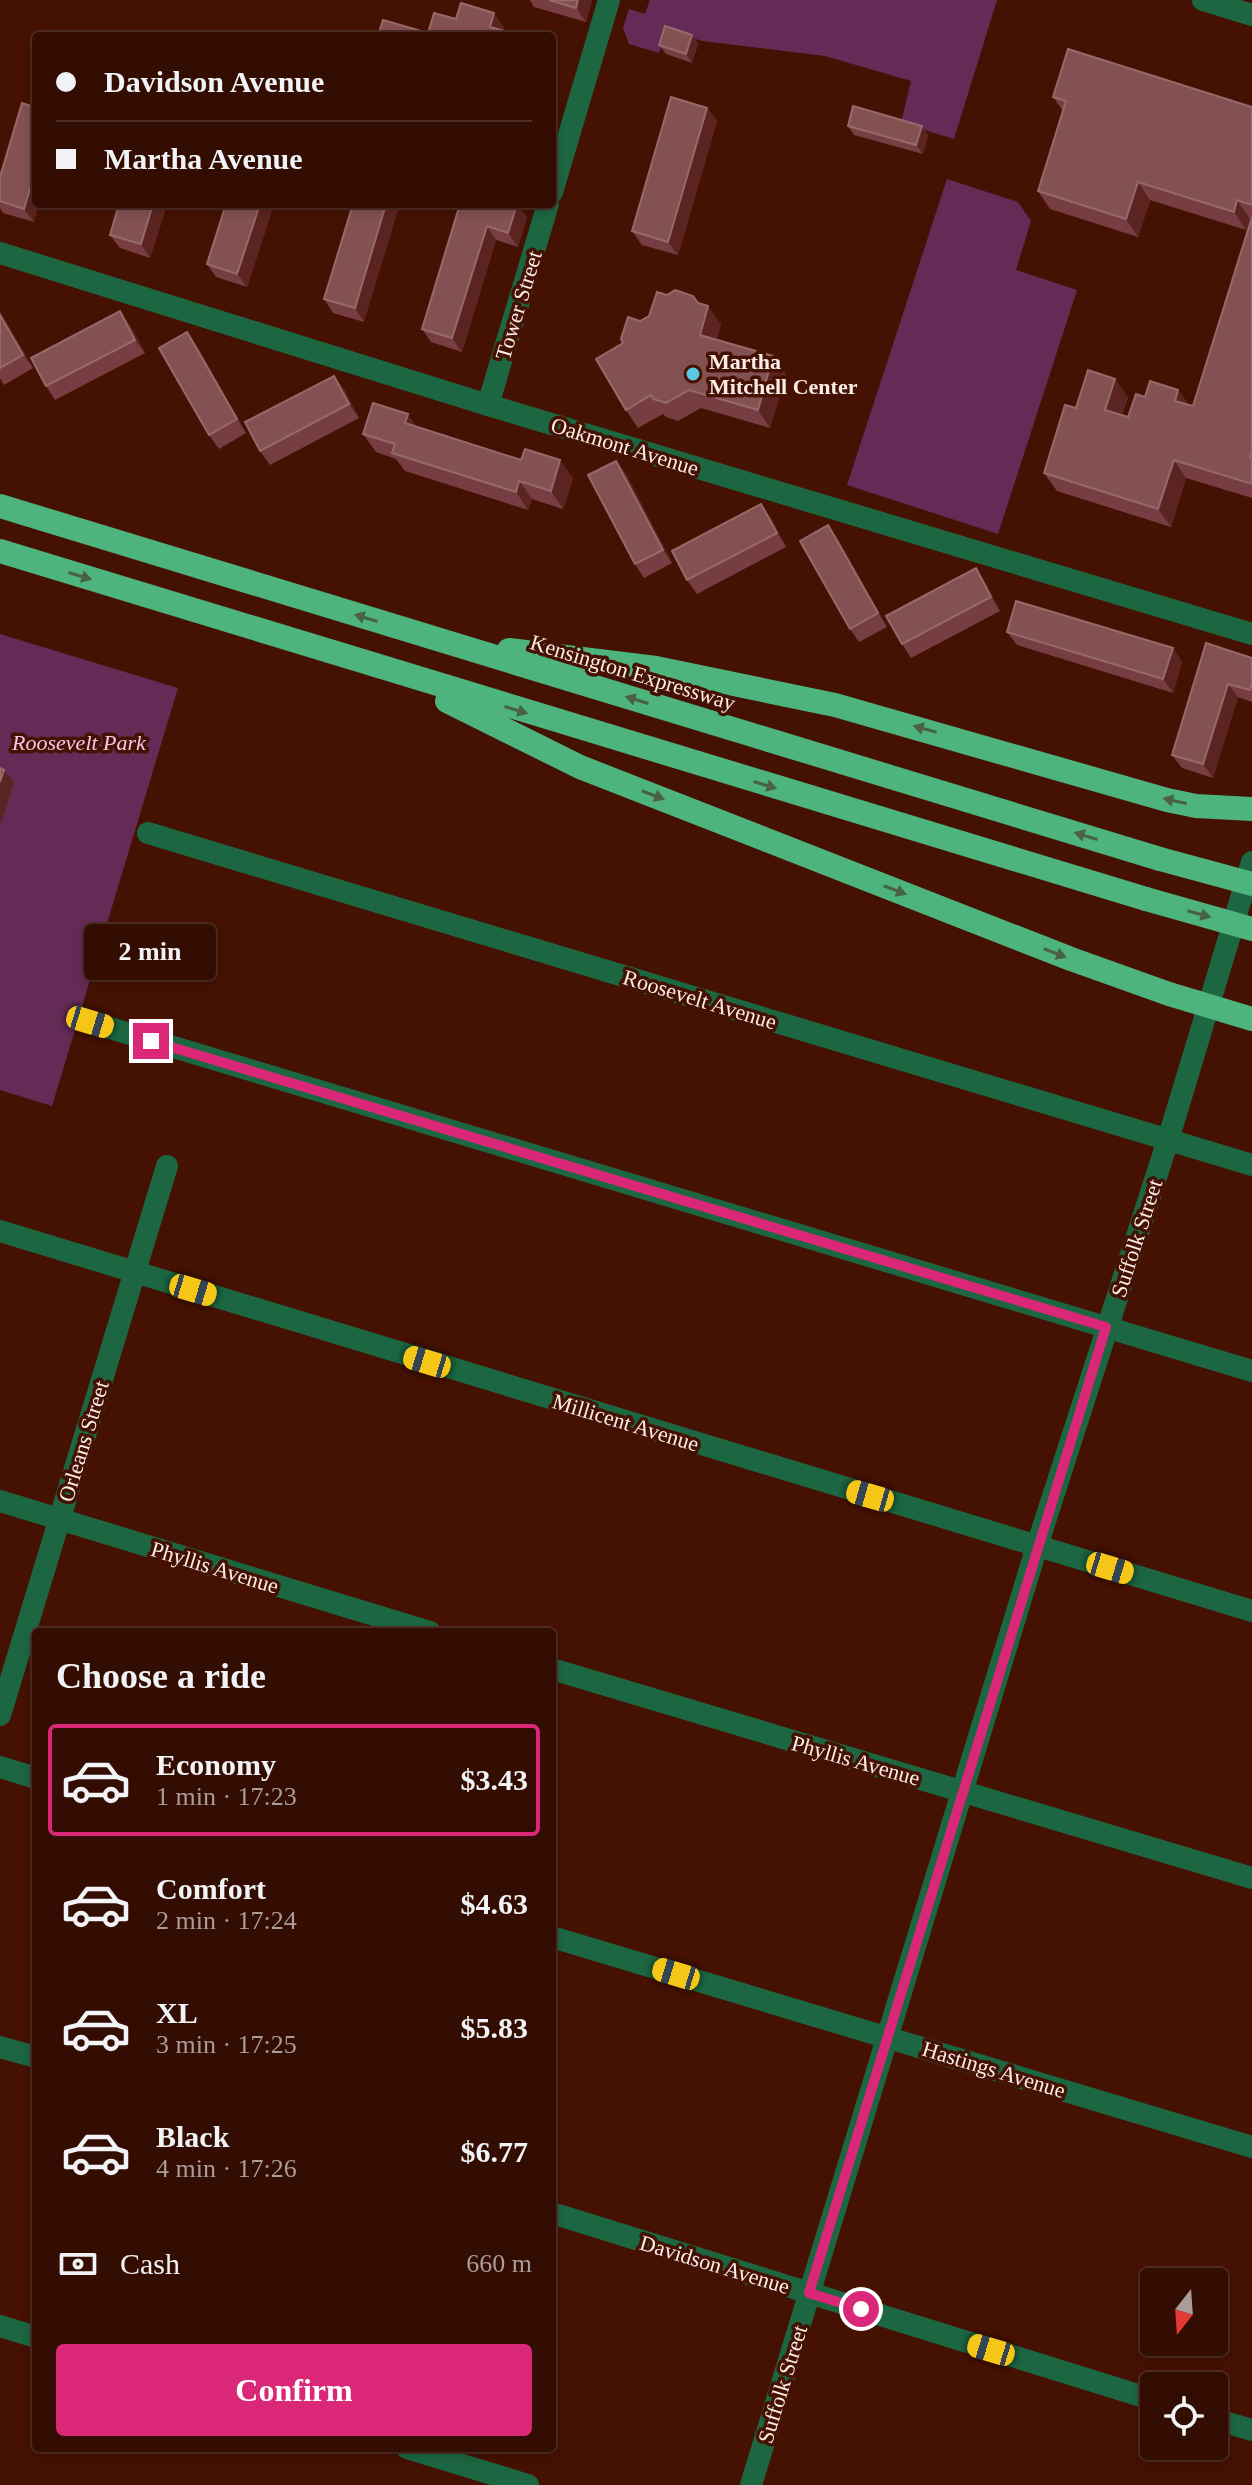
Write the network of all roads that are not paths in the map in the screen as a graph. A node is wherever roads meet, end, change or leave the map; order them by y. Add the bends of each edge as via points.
1 (609, 0) edge
2 (1203, 0) edge
3 (1252, 15) edge
4 (556, 179) edge
5 (547, 208) edge
6 (0, 253) edge
7 (488, 405) junction
8 (0, 506) edge
9 (0, 551) edge
10 (1252, 634) edge
11 (440, 641) junction
12 (388, 671) junction
13 (1252, 809) edge
14 (148, 833) dead end
15 (1252, 862) edge
16 (1252, 884) edge
17 (1252, 929) edge
18 (1209, 1006) junction
19 (1252, 1019) edge
20 (90, 1022) dead end
21 (1168, 1140) junction
22 (1252, 1165) edge
23 (167, 1166) dead end
24 (0, 1231) edge
25 (134, 1273) junction
26 (1106, 1327) junction
27 (1252, 1371) edge
28 (0, 1501) edge
29 (59, 1520) junction
30 (1037, 1546) junction
31 (1252, 1611) edge
32 (417, 1628) edge
33 (556, 1670) edge
34 (0, 1715) edge
35 (0, 1767) edge
36 (32, 1777) edge
37 (961, 1791) junction
38 (1252, 1878) edge
39 (556, 1938) edge
40 (887, 2037) junction
41 (0, 2047) edge
42 (32, 2056) edge
43 (1252, 2147) edge
44 (556, 2214) edge
45 (809, 2293) junction
46 (0, 2326) edge
47 (32, 2336) edge
48 (1140, 2396) edge
49 (1228, 2423) edge
50 (1252, 2430) edge
51 (420, 2452) edge
52 (528, 2485) edge
53 (751, 2485) edge

1 - 4 street
2 - 3 street
5 - 7 street, Tower Street
6 - 7 street, Oakmont Avenue
7 - 10 street, Oakmont Avenue
11 -> 8 highway, Kensington Expressway
9 -> 12 highway
13 -> 11 highway via 1167,800 903,722 751,687 656,668
16 -> 11 highway, Kensington Expressway, bridge
12 -> 17 highway, bridge
12 -> 18 highway via 580,767 1071,959
14 - 21 street, Roosevelt Avenue
15 - 18 street, Suffolk Street
18 - 19 highway
18 - 21 street, Suffolk Street
20 - 26 street
21 - 22 street, Roosevelt Avenue
21 - 26 street, Suffolk Street
23 - 25 street, Orleans Street
24 - 25 street, Millicent Avenue
25 - 29 street, Orleans Street
25 - 30 street, Millicent Avenue
26 - 27 street
26 - 30 street, Suffolk Street
28 - 29 street, Phyllis Avenue
29 - 32 street, Phyllis Avenue
29 - 34 street, Orleans Street
30 - 31 street, Millicent Avenue
30 - 37 street, Suffolk Street
33 - 37 street, Phyllis Avenue
35 - 36 street
37 - 38 street, Phyllis Avenue
37 - 40 street, Suffolk Street
39 - 40 street, Hastings Avenue
40 - 43 street, Hastings Avenue
40 - 45 street, Suffolk Street
41 - 42 street
44 - 45 street, Davidson Avenue
45 - 48 street, Davidson Avenue
45 - 53 street, Suffolk Street
46 - 47 street
49 - 50 street
51 - 52 street

